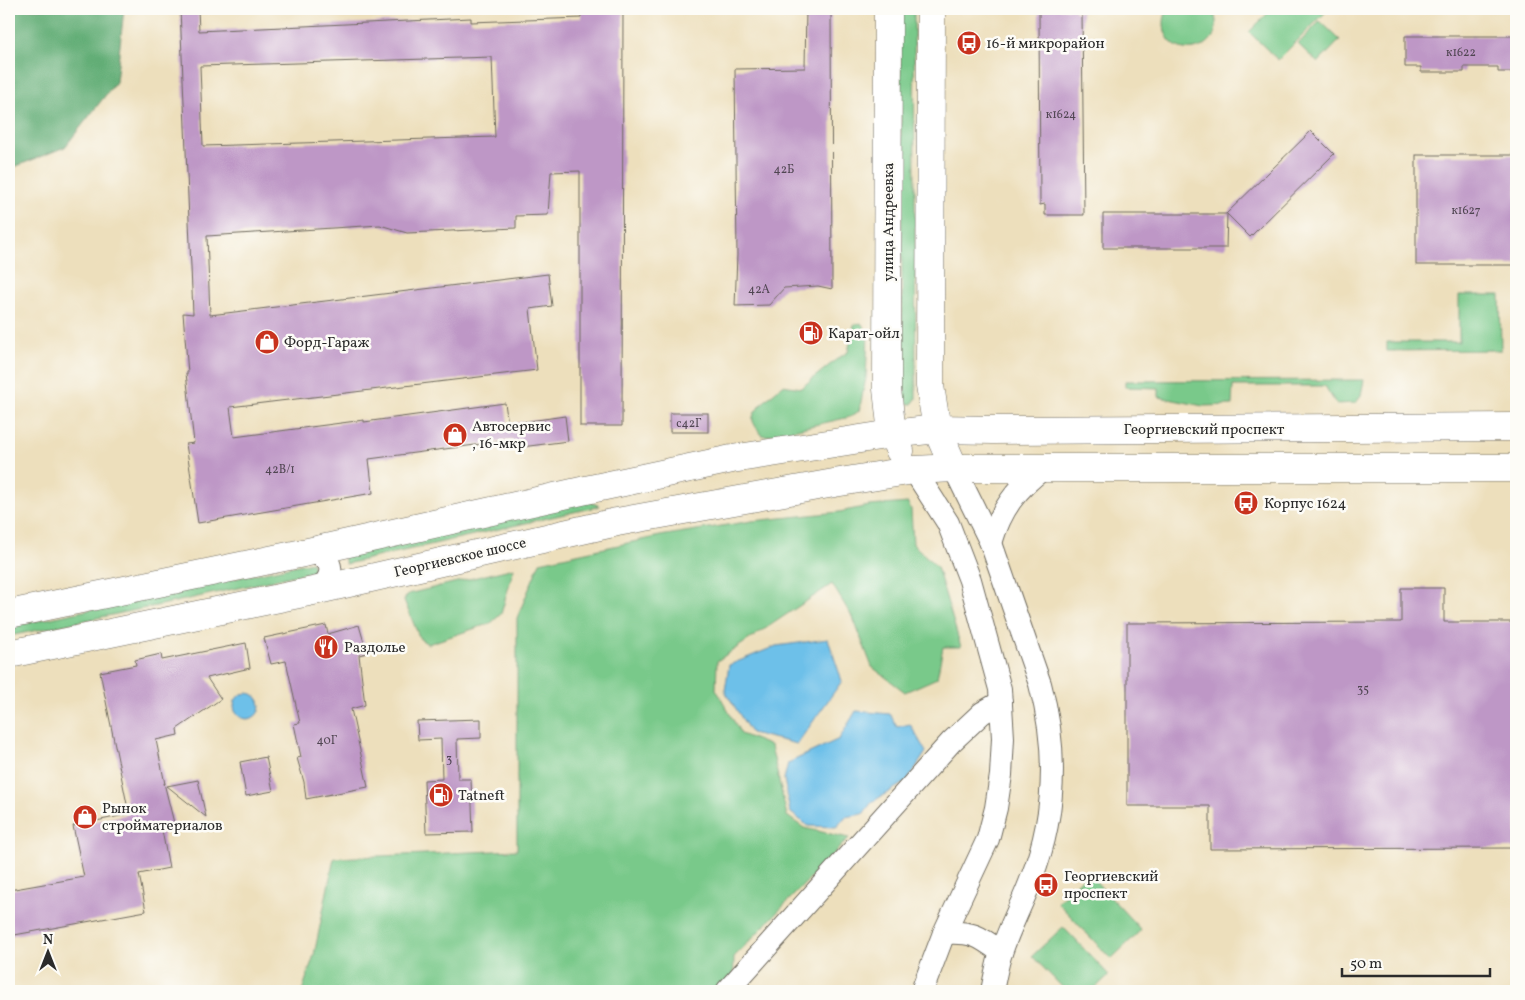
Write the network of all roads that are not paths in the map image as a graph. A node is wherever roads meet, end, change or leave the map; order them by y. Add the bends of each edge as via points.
1 (888, 9) edge
2 (931, 9) edge
3 (1516, 428) edge
4 (937, 429) junction
5 (892, 434) junction
6 (954, 468) junction
7 (1044, 468) junction
8 (1516, 468) edge
9 (914, 470) junction
10 (991, 543) junction
11 (308, 552) junction
12 (318, 590) junction
13 (9, 614) edge
14 (9, 654) edge
15 (1001, 702) junction
16 (944, 933) junction
17 (1001, 952) junction
18 (727, 991) edge
19 (922, 991) edge
20 (992, 991) edge

1 - 5 main road, улица Андреевка via 886,389
2 - 4 main road via 930,386
3 - 4 main road, Георгиевский проспект
4 - 5 main road, Георгиевский проспект
4 - 6 main road
5 - 9 main road, улица Андреевка via 900,452
5 - 11 main road via 732,459
6 - 7 main road
6 - 9 main road
6 - 10 street
7 - 8 main road
7 - 10 street via 1003,510
9 - 12 main road, Георгиевское шоссе via 617,522
9 - 15 street via 948,523 970,580
10 - 17 street via 1045,703 1053,773 1043,844
11 - 12 street via 316,553 328,562 330,578
11 - 13 main road
12 - 14 main road, Георгиевское шоссе
15 - 16 street via 1001,775 993,824
15 - 18 street via 982,713 951,742
16 - 17 street via 974,935
16 - 19 street
17 - 20 street

